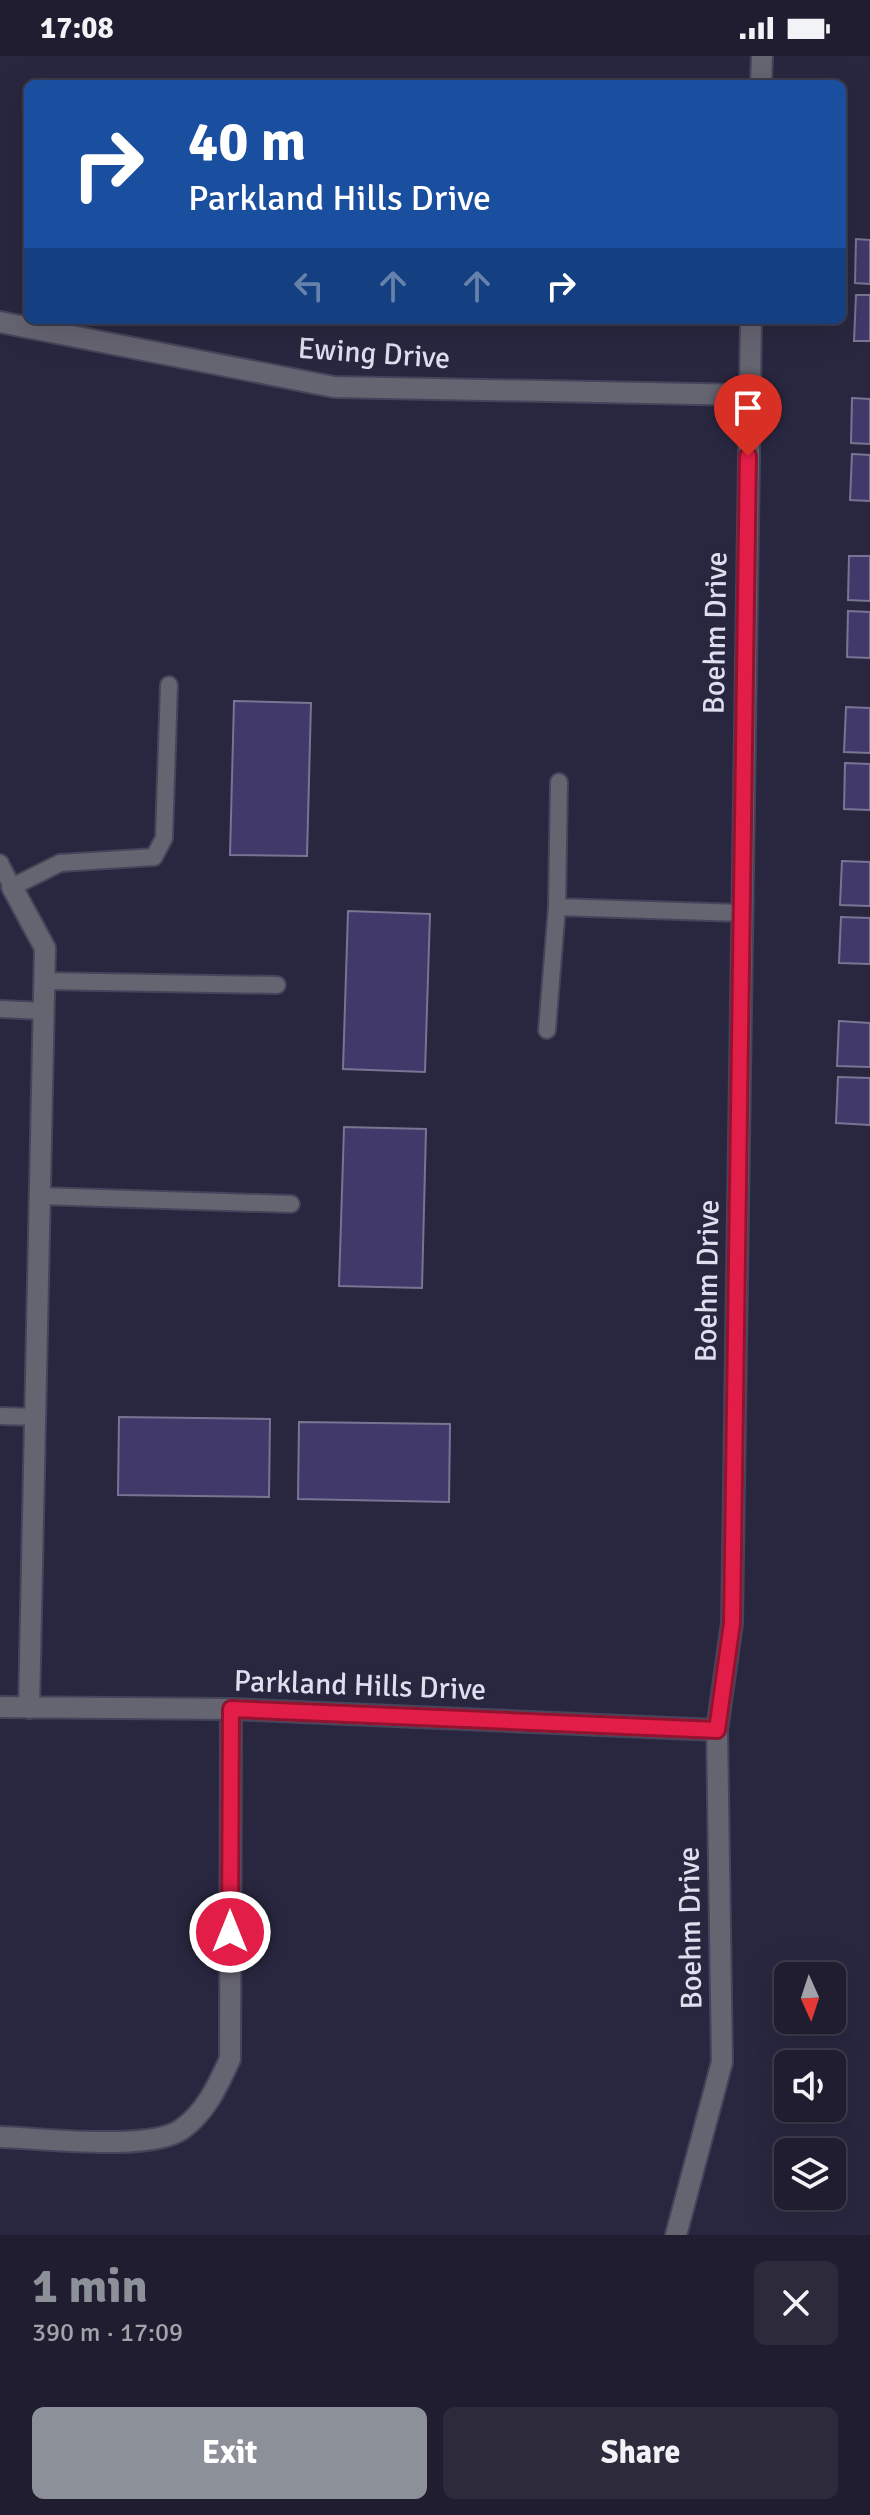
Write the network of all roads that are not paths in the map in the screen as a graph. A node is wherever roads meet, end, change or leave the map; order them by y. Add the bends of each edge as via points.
1 (762, 56) edge
2 (761, 80) edge
3 (0, 322) edge
4 (751, 324) edge
5 (748, 395) junction
6 (169, 685) dead end
7 (559, 782) dead end
8 (0, 863) edge
9 (12, 887) junction
10 (557, 907) junction
11 (742, 913) junction
12 (44, 981) junction
13 (277, 985) dead end
14 (0, 1009) edge
15 (44, 1011) junction
16 (547, 1030) dead end
17 (40, 1196) junction
18 (291, 1204) dead end
19 (0, 1416) edge
20 (35, 1417) junction
21 (0, 1707) edge
22 (29, 1708) junction
23 (231, 1709) junction
24 (717, 1730) junction
25 (0, 2137) edge
26 (676, 2235) edge

1 - 2 street
3 - 5 street, Ewing Drive via 334,387
4 - 5 street, Boehm Drive
5 - 11 street, Boehm Drive
6 - 9 lane via 160,849 147,859 60,863
7 - 10 lane
8 - 9 lane
9 - 12 street via 45,948
10 - 11 lane
10 - 16 lane
11 - 24 street, Boehm Drive via 732,1623
12 - 13 lane
12 - 15 street
14 - 15 lane
15 - 17 street
17 - 18 lane
17 - 20 street
19 - 20 lane
20 - 22 street
21 - 22 street, Parkland Hills Drive
22 - 23 street, Parkland Hills Drive
23 - 24 street, Parkland Hills Drive
23 - 25 street via 230,2059 213,2097 181,2130 148,2142
24 - 26 street, Boehm Drive via 722,2062

